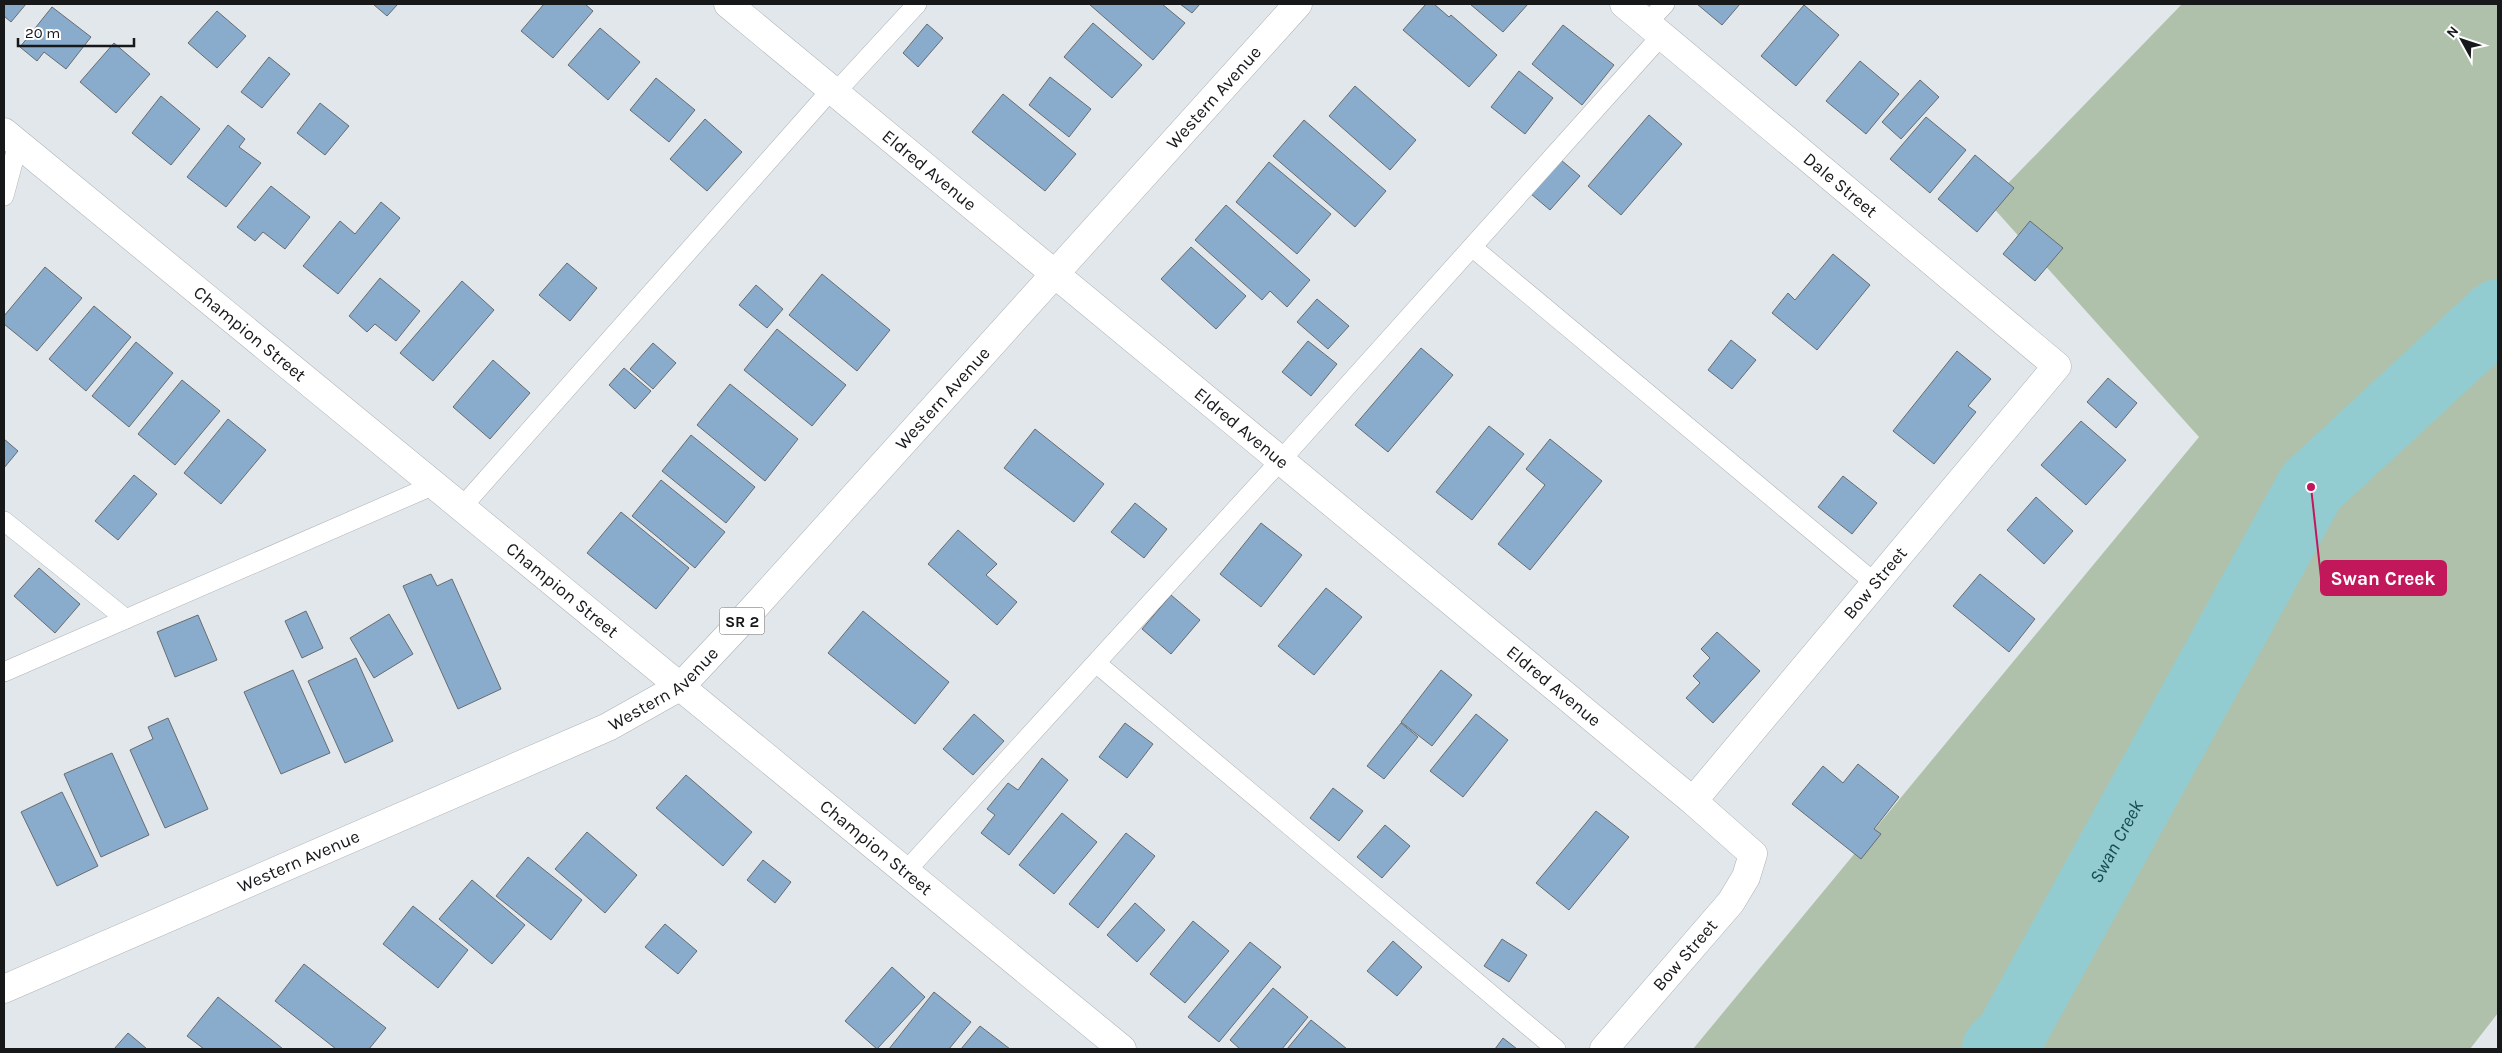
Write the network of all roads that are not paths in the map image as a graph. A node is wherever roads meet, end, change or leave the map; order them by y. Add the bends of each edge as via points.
1 (728, 4) edge
2 (916, 4) edge
3 (1298, 4) edge
4 (1624, 4) edge
5 (1658, 21) edge
6 (833, 91) junction
7 (11, 138) edge
8 (4, 196) edge
9 (1472, 247) junction
10 (1055, 274) junction
11 (2057, 366) joint
12 (1280, 461) junction
13 (434, 485) junction
14 (462, 507) junction
15 (4, 521) edge
16 (1875, 583) junction
17 (126, 619) junction
18 (1096, 663) junction
19 (4, 672) edge
20 (681, 686) junction
21 (1694, 801) junction
22 (1754, 854) joint
23 (906, 872) junction
24 (4, 989) edge
25 (1122, 1049) edge
26 (1556, 1049) edge
27 (1604, 1049) edge

1 - 6 street, Eldred Avenue
2 - 6 lane
3 - 10 street, Western Avenue / SR 2
4 - 5 street, Dale Street
5 - 9 lane
5 - 11 street, Dale Street
6 - 10 street, Eldred Avenue
6 - 14 lane
7 - 8 lane
7 - 13 street, Champion Street
9 - 12 lane
9 - 16 lane
10 - 12 street, Eldred Avenue
10 - 20 street, Western Avenue / SR 2
11 - 16 street, Bow Street
12 - 18 lane
12 - 21 street, Eldred Avenue
13 - 14 street, Champion Street
13 - 17 lane
14 - 20 street, Champion Street
15 - 17 lane
16 - 21 street, Bow Street
17 - 19 lane
18 - 23 lane
18 - 26 lane
20 - 23 street, Champion Street
20 - 24 street, Western Avenue / SR 2 via 608,727
21 - 22 street, Eldred Avenue
22 - 27 street, Bow Street via 1746,877 1731,902
23 - 25 street, Champion Street

